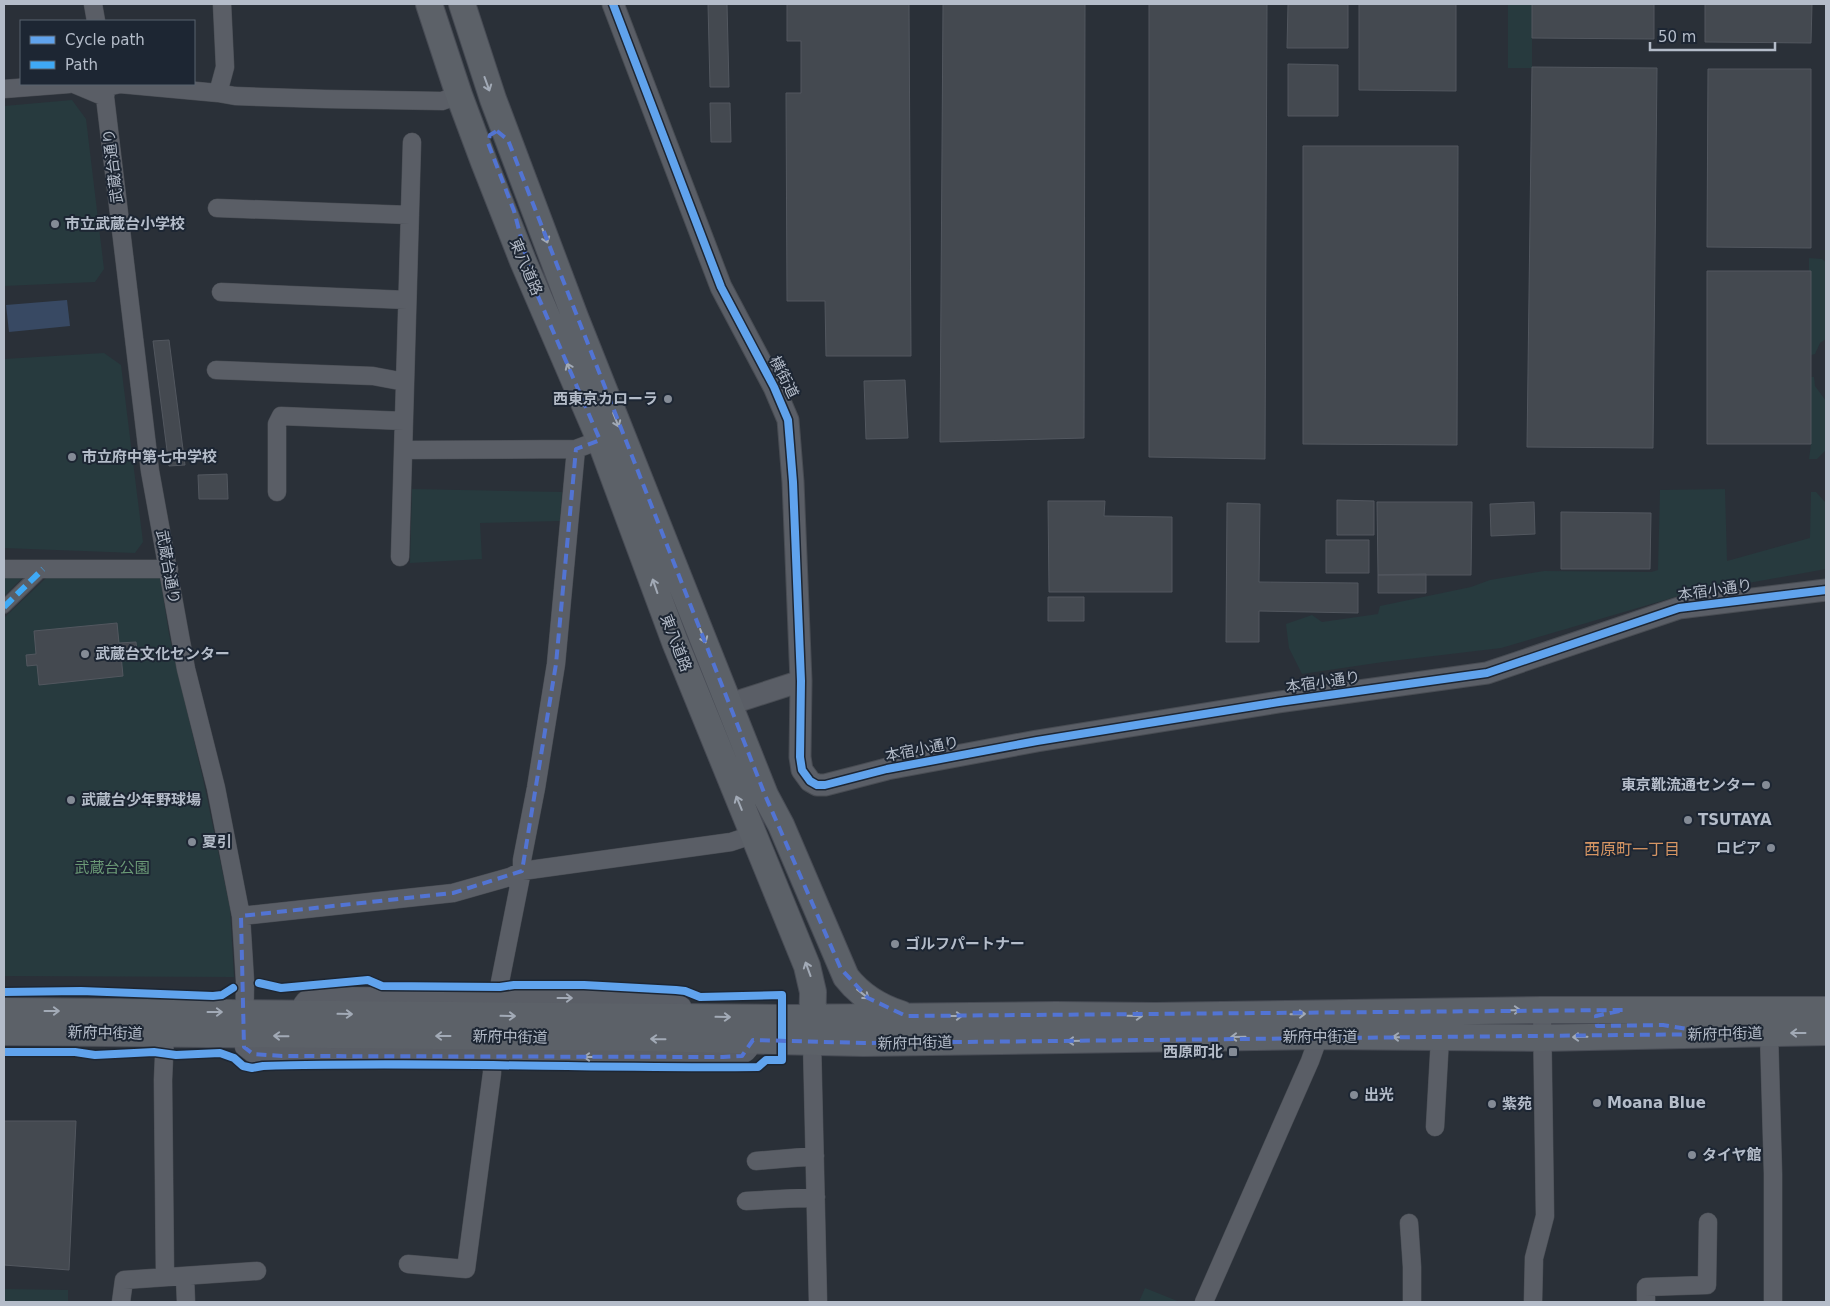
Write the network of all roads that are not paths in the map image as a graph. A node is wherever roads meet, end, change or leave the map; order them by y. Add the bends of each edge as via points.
1 (93, 4) edge
2 (222, 4) edge
3 (429, 4) edge
4 (450, 4) edge
5 (462, 4) edge
6 (613, 4) edge
7 (96, 20) edge
8 (445, 53) junction
9 (56, 85) edge
10 (79, 85) edge
11 (118, 85) edge
12 (131, 85) edge
13 (4, 89) edge
14 (106, 90) edge
15 (218, 93) junction
16 (459, 95) junction
17 (508, 140) junction
18 (412, 142) dead end
19 (217, 208) dead end
20 (410, 215) junction
21 (534, 287) junction
22 (221, 292) dead end
23 (407, 300) junction
24 (216, 370) dead end
25 (405, 382) junction
26 (404, 421) junction
27 (600, 440) junction
28 (576, 449) junction
29 (403, 450) junction
30 (277, 492) dead end
31 (400, 557) dead end
32 (4, 569) edge
33 (43, 569) junction
34 (169, 569) junction
35 (1826, 590) edge
36 (4, 607) edge
37 (801, 681) junction
38 (730, 704) junction
39 (817, 785) joint
40 (765, 795) junction
41 (752, 835) junction
42 (522, 871) junction
43 (241, 916) junction
44 (500, 998) junction
45 (4, 1010) edge
46 (1542, 1010) junction
47 (1624, 1010) junction
48 (1826, 1010) edge
49 (299, 1013) junction
50 (1385, 1013) junction
51 (686, 1016) junction
52 (906, 1016) junction
53 (244, 1024) junction
54 (816, 1025) junction
55 (4, 1032) edge
56 (1769, 1032) junction
57 (1826, 1032) edge
58 (165, 1034) junction
59 (1718, 1034) junction
60 (1319, 1036) junction
61 (1440, 1038) junction
62 (1474, 1038) junction
63 (1542, 1038) junction
64 (753, 1040) junction
65 (492, 1056) junction
66 (1435, 1127) dead end
67 (815, 1156) junction
68 (756, 1161) dead end
69 (816, 1197) junction
70 (746, 1202) dead end
71 (1708, 1222) dead end
72 (1409, 1223) dead end
73 (408, 1264) dead end
74 (257, 1271) dead end
75 (165, 1276) junction
76 (185, 1277) junction
77 (121, 1302) edge
78 (186, 1302) edge
79 (818, 1302) edge
80 (1204, 1302) edge
81 (1412, 1302) edge
82 (1533, 1302) edge
83 (1646, 1302) edge
84 (1773, 1302) edge

1 - 7 street
2 - 15 street via 225,67
3 - 8 main road, 東八道路
4 - 8 main road via 464,55 459,61 454,61
5 -> 17 main road, 東八道路
6 - 37 street, 横街道 via 720,288 774,387 788,420
8 - 16 main road, 東八道路
9 - 13 street
10 - 14 street
11 - 14 street
12 - 15 street
14 - 34 street, 武蔵台通り via 150,471
15 - 16 street via 392,101 442,101
16 - 21 main road, 東八道路
17 - 21 main road via 497,132 490,135 488,143 514,211
17 -> 38 main road, 東八道路
18 - 20 street
19 - 20 street
20 - 23 street
27 -> 21 main road, 東八道路
22 - 23 street
23 - 25 street
24 - 25 street via 373,376
25 - 26 street
26 - 29 street
26 - 30 street via 281,416 277,424
27 - 28 street
41 -> 27 main road, 東八道路 via 675,642
28 - 29 street
28 - 42 street via 556,664
29 - 31 street
32 - 33 street
33 - 34 street
33 - 36 street
34 - 43 street, 武蔵台通り via 186,669 216,788
35 - 39 street, 本宿小通り via 1679,608 1488,673 1037,741
37 - 38 street
37 - 39 street, 横街道 via 800,757 802,770
38 - 40 main road, 東八道路
40 -> 52 main road, 東八道路 via 846,977 876,1003
40 - 54 main road, 東八道路 via 771,830 827,966 829,993
41 - 42 street via 731,842
54 -> 41 main road, 東八道路 via 810,976
42 - 43 street via 453,893
42 - 44 street via 500,982
43 - 53 street, 武蔵台通り
44 - 49 street via 318,996 306,999
44 -> 51 street via 669,999 682,1006
45 -> 53 main road, 新府中街道
46 - 47 main road, 新府中街道
50 -> 46 main road, 新府中街道
46 - 63 street
47 - 48 main road, 新府中街道
47 - 59 main road via 1606,1014 1604,1021 1612,1026 1663,1025
49 -> 51 main road, 新府中街道
49 - 53 main road, 新府中街道
52 -> 50 main road, 新府中街道
50 - 62 main road via 1448,1022 1492,1024 1490,1032
51 -> 54 main road, 新府中街道
52 - 54 main road, 新府中街道
53 - 58 main road, 新府中街道
64 -> 53 main road, 新府中街道
53 - 65 street via 244,1047 253,1054
60 -> 54 main road, 新府中街道 via 864,1043
54 - 64 main road, 新府中街道
54 - 67 street
55 - 58 main road, 新府中街道
57 -> 56 main road, 新府中街道
56 - 59 main road, 新府中街道
56 - 84 street via 1774,1174
58 - 75 street
59 -> 63 main road, 新府中街道
61 -> 60 main road, 新府中街道
60 - 80 street
61 - 62 main road, 新府中街道
61 - 66 street
62 - 63 main road, 新府中街道
63 - 82 street via 1545,1216 1534,1258
64 -> 65 street via 750,1049 742,1056
65 - 73 street via 466,1269
67 - 68 street
67 - 69 street
69 - 70 street
69 - 79 street
71 - 83 street via 1707,1285 1646,1287
72 - 81 street
74 - 76 street
75 - 76 street
75 - 77 street via 124,1280
76 - 78 street

